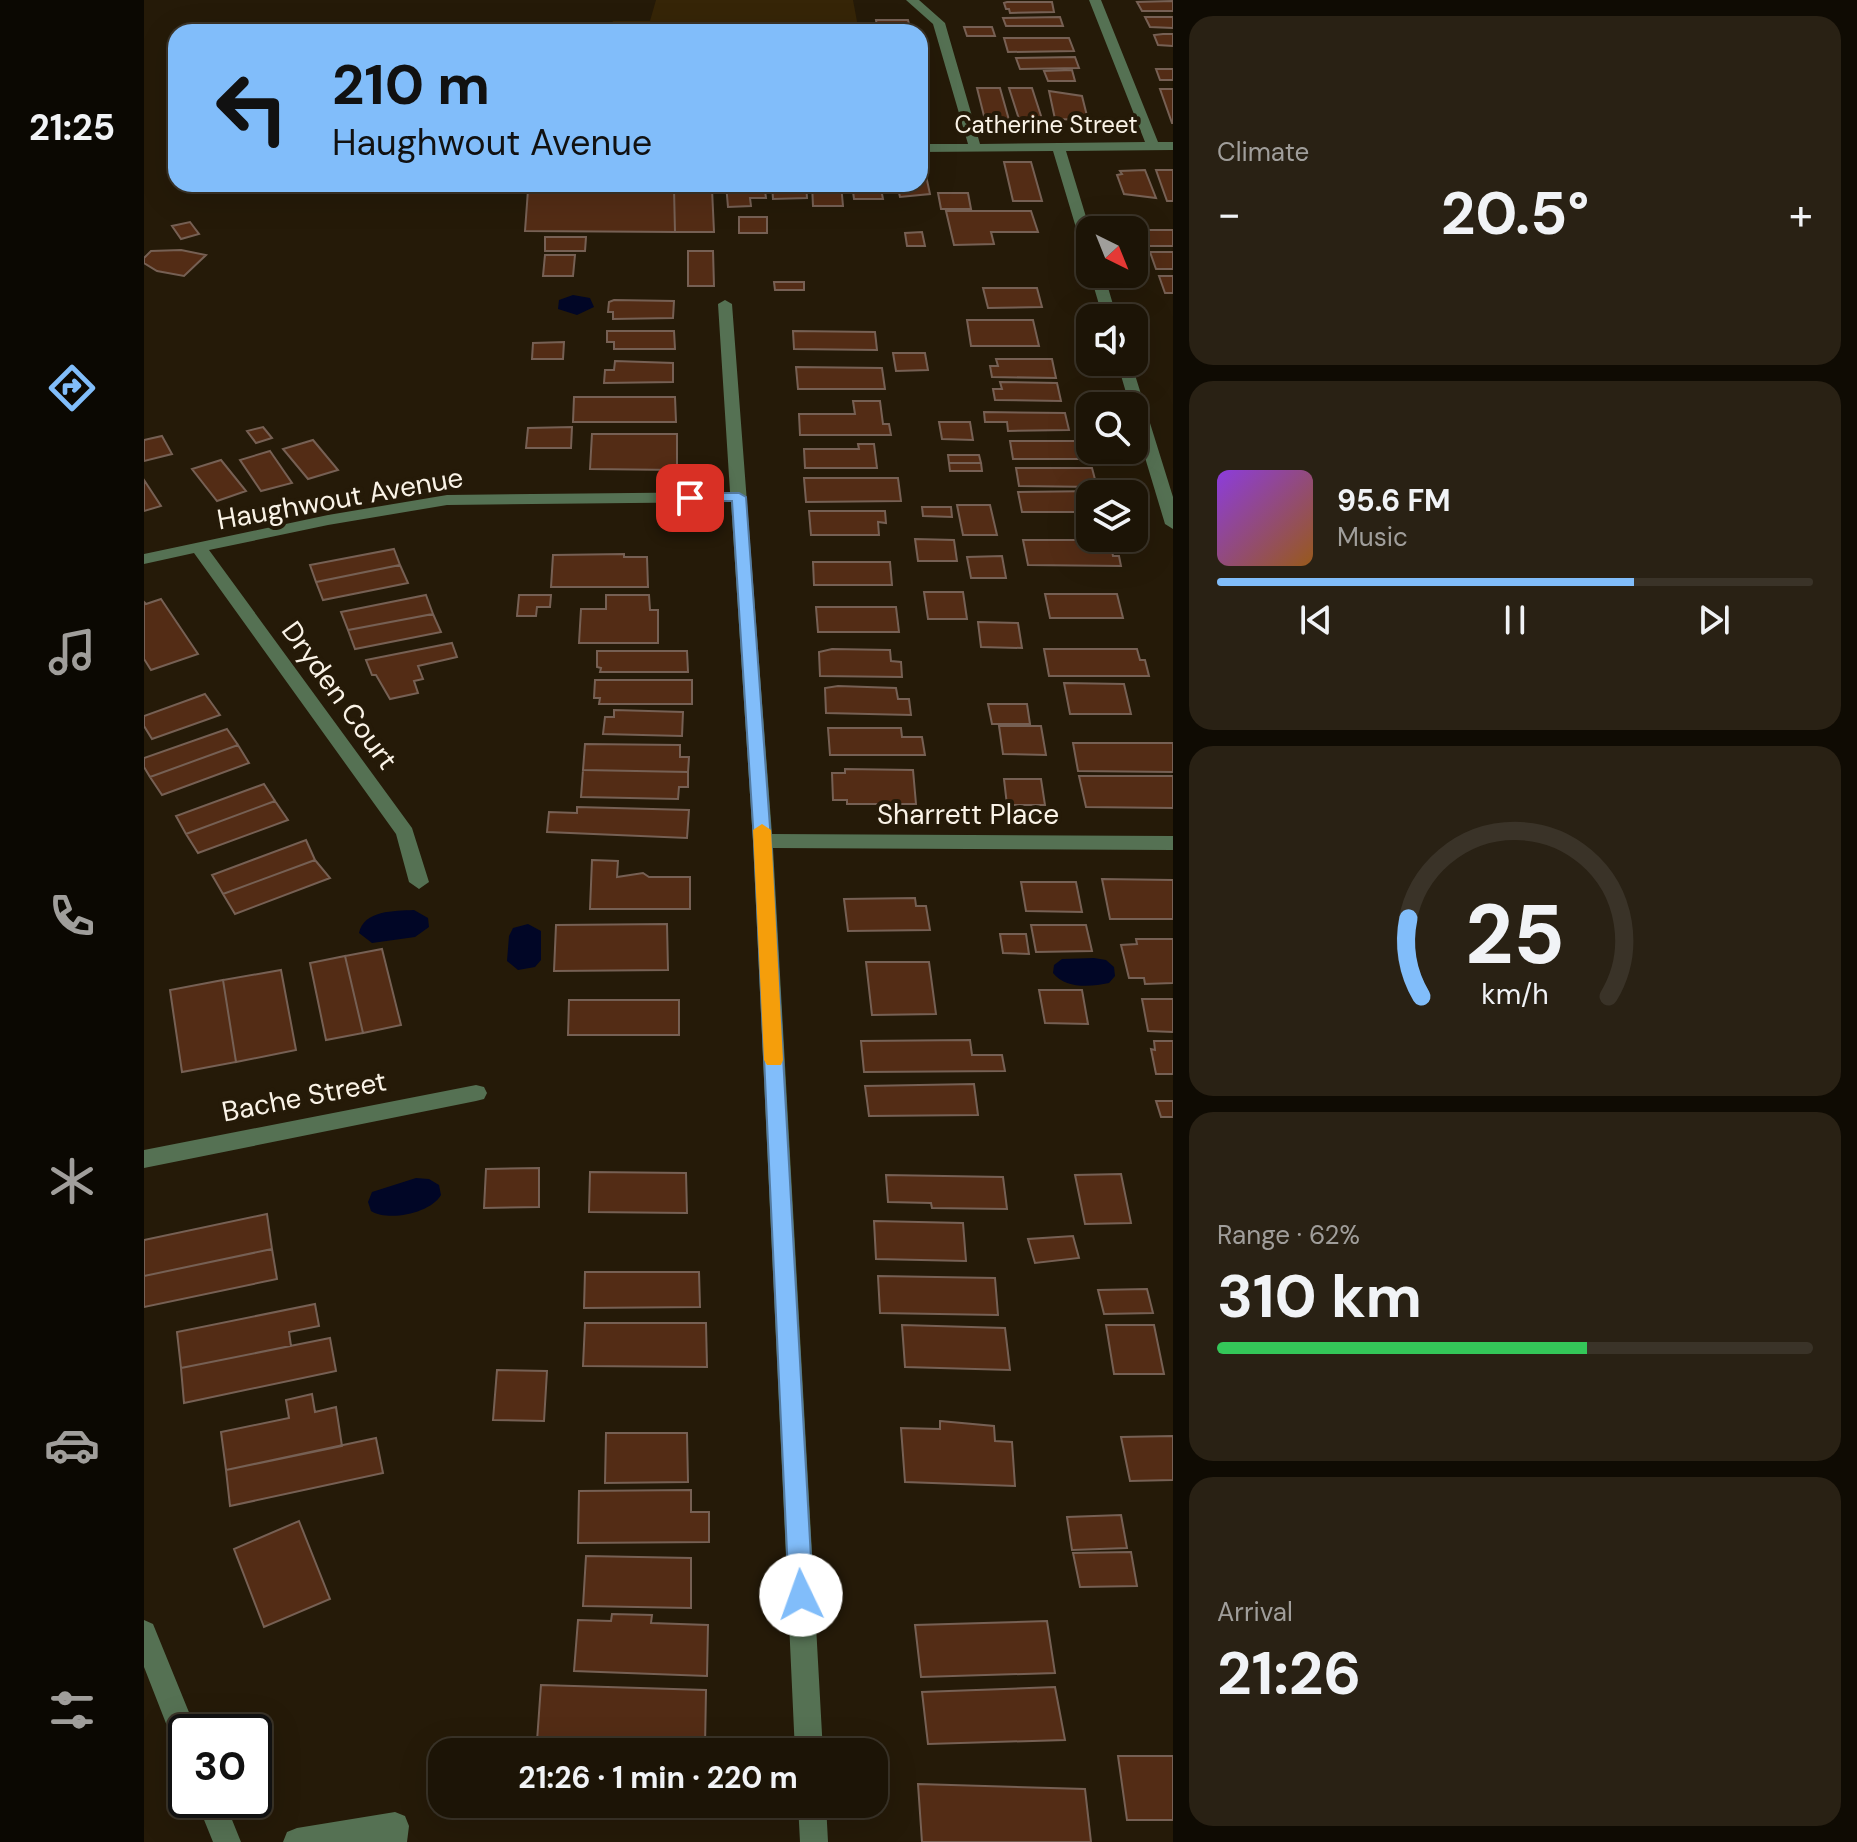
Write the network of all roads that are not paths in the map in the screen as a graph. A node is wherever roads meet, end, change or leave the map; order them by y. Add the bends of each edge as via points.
1 (912, 0) edge
2 (1095, 0) edge
3 (1153, 146) junction
4 (1173, 146) edge
5 (975, 147) junction
6 (1058, 147) junction
7 (928, 148) edge
8 (1079, 216) edge
9 (725, 304) dead end
10 (1128, 376) edge
11 (739, 497) junction
12 (1173, 524) edge
13 (199, 548) junction
14 (144, 559) edge
15 (763, 841) junction
16 (1173, 843) edge
17 (419, 882) dead end
18 (476, 1093) dead end
19 (144, 1159) edge
20 (144, 1633) edge
21 (176, 1714) edge
22 (808, 1738) edge
23 (217, 1818) edge
24 (813, 1818) edge
25 (394, 1834) edge
26 (227, 1842) edge
27 (297, 1842) edge
28 (814, 1842) edge

1 - 5 street via 939,23
2 - 3 street
3 - 4 street, Catherine Street
3 - 6 street, Catherine Street
5 - 6 street, Catherine Street
5 - 7 street, Catherine Street
6 - 8 street
9 - 11 street
10 - 12 street
11 - 13 street, Haughwout Avenue via 447,500
11 - 15 street
13 - 14 street, Haughwout Avenue
13 - 17 street, Dryden Court via 405,833
15 - 16 street, Sharrett Place
15 - 22 street
18 - 19 street, Bache Street
20 - 21 street
23 - 26 street
24 - 28 street
25 - 27 street

